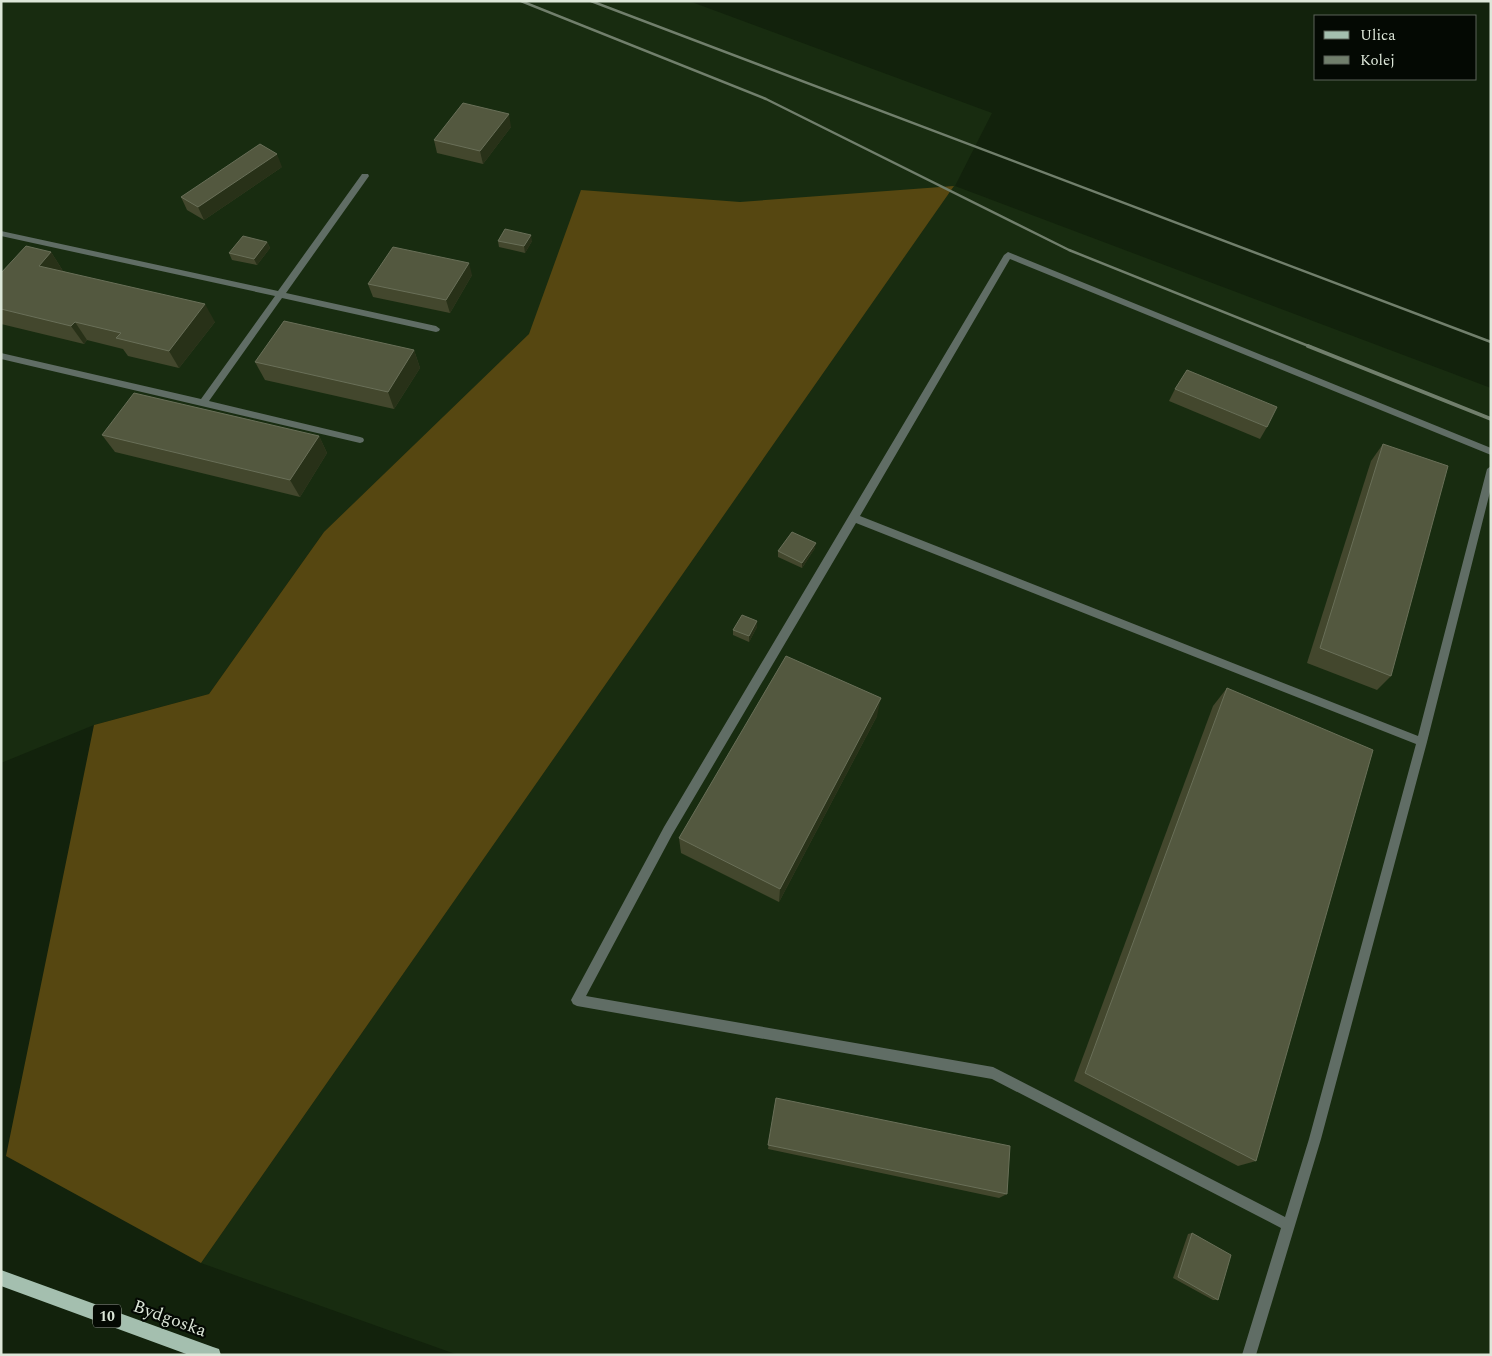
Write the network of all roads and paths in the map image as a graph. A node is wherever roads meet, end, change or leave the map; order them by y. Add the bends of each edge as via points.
1 (365, 176) dead end
2 (1, 233) edge
3 (281, 294) junction
4 (436, 329) dead end
5 (1, 356) edge
6 (203, 403) junction
7 (360, 440) dead end
8 (1491, 452) edge
9 (1491, 469) edge
10 (854, 518) junction
11 (1422, 742) junction
12 (1288, 1225) junction
13 (1, 1278) edge
14 (213, 1355) edge
15 (1250, 1355) edge

1 - 3 lane
2 - 3 lane
3 - 4 lane
3 - 6 lane
5 - 6 lane
6 - 7 lane
8 - 10 lane via 1008,255
9 - 11 lane
10 - 11 lane
10 - 12 lane via 668,831 577,1000 993,1073
11 - 12 lane via 1315,1139
12 - 15 lane
13 - 14 main road, Bydgoska / 10

